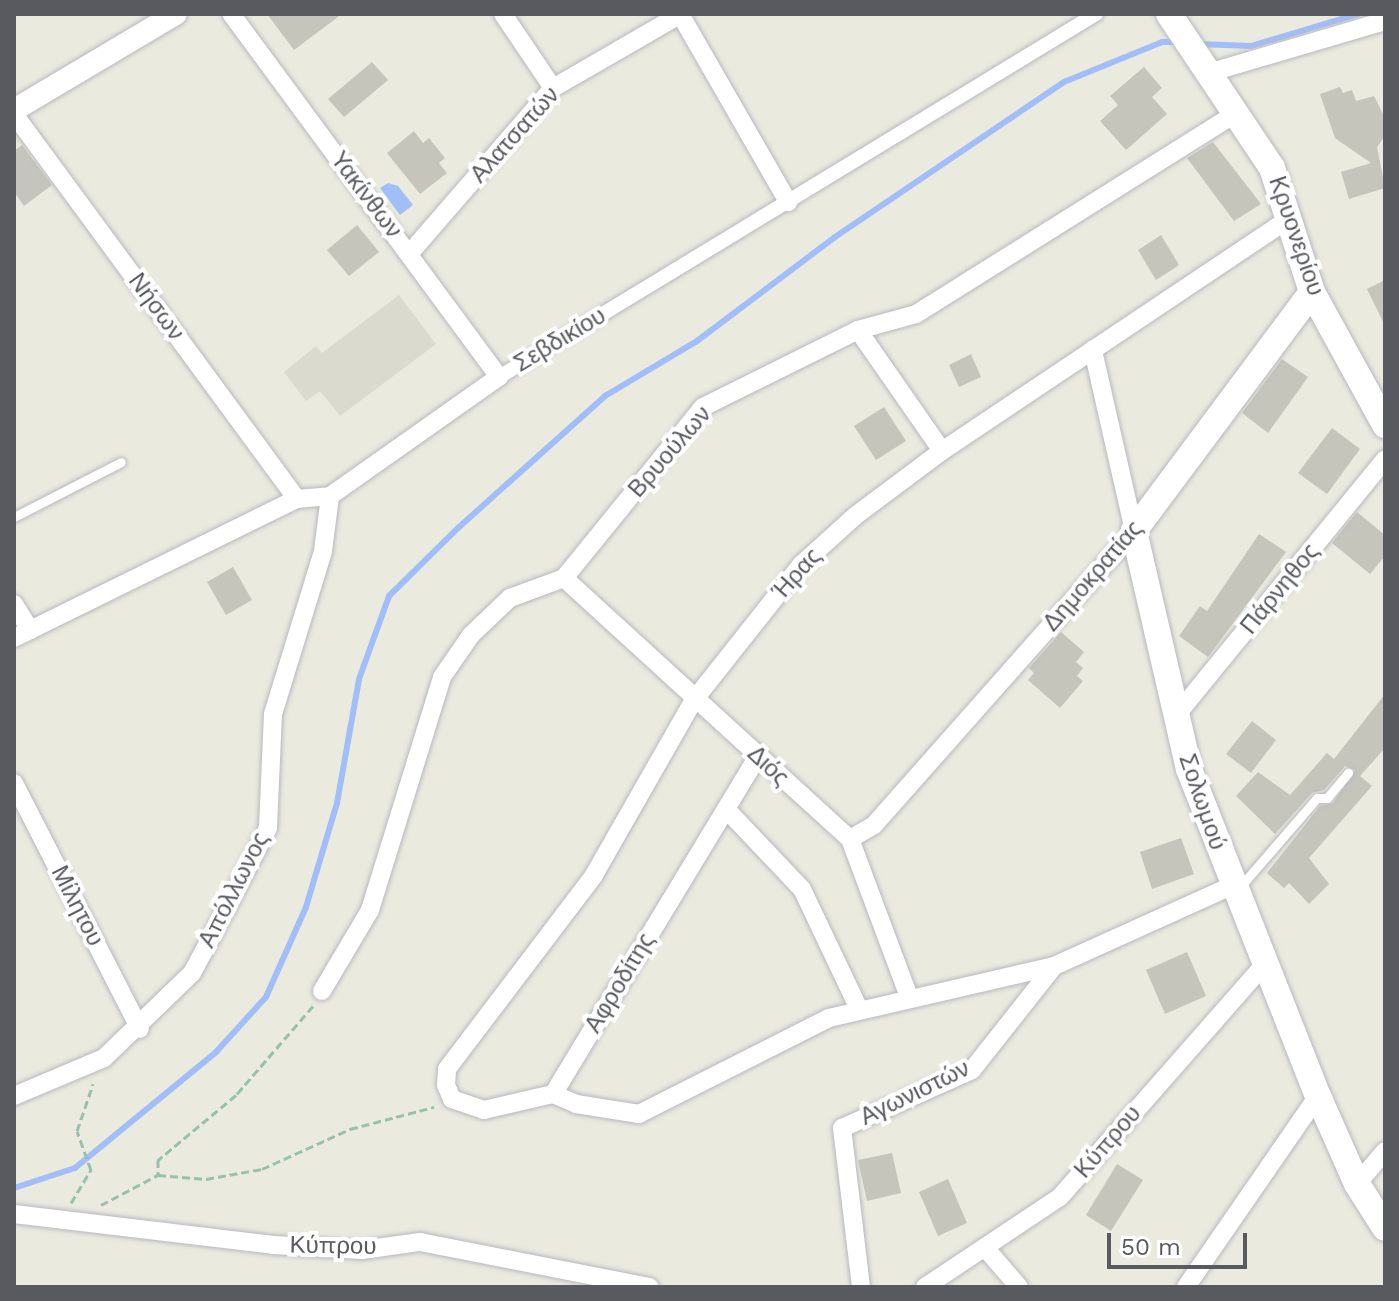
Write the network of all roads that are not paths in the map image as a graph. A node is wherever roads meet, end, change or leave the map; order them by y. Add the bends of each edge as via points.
1 (176, 14) edge
2 (231, 14) edge
3 (503, 14) edge
4 (680, 14) edge
5 (1096, 14) edge
6 (1169, 14) edge
7 (1385, 21) edge
8 (1208, 73) junction
9 (553, 88) junction
10 (14, 112) edge
11 (1235, 114) junction
12 (788, 202) junction
13 (1289, 219) junction
14 (410, 253) junction
15 (1312, 292) junction
16 (858, 330) junction
17 (1093, 350) junction
18 (499, 377) junction
19 (1385, 425) edge
20 (942, 451) junction
21 (1385, 459) edge
22 (121, 462) dead end
23 (330, 496) junction
24 (297, 499) junction
25 (14, 517) edge
26 (1134, 531) junction
27 (564, 578) junction
28 (14, 604) edge
29 (22, 634) edge
30 (694, 700) junction
31 (1174, 718) junction
32 (758, 756) junction
33 (1348, 773) dead end
34 (14, 783) edge
35 (726, 809) junction
36 (850, 839) junction
37 (1233, 890) junction
38 (1264, 965) junction
39 (1054, 966) junction
40 (322, 991) road end
41 (909, 997) junction
42 (858, 1007) junction
43 (140, 1029) junction
44 (553, 1094) junction
45 (14, 1096) edge
46 (1318, 1096) junction
47 (1385, 1151) edge
48 (1357, 1184) junction
49 (14, 1214) edge
50 (1385, 1228) edge
51 (987, 1250) junction
52 (650, 1287) edge
53 (861, 1287) edge
54 (925, 1287) edge
55 (1019, 1287) edge
56 (1186, 1287) edge

1 - 10 street
2 - 14 street, Υακίνθων
3 - 9 street
4 - 9 street, Αλατσατών
4 - 12 street
5 - 12 street, Σεβδικίου
6 - 8 main road, Κρυονερίου
7 - 8 street
8 - 11 main road, Κρυονερίου
9 - 14 street, Αλατσατών
10 - 24 street, Νήσων
11 - 13 main road, Κρυονερίου via 1272,168
11 - 16 street, Βρυούλων via 916,314
12 - 18 street, Σεβδικίου
13 - 15 main road, Κρυονερίου
13 - 17 street, Ήρας
14 - 18 street, Υακίνθων
15 - 19 main road, Κρυονερίου
15 - 26 main road, Δημοκρατίας
16 - 20 street
16 - 27 street, Βρυούλων via 703,407
17 - 20 street, Ήρας
17 - 26 street, Σολωμού
18 - 23 street, Σεβδικίου
20 - 30 street, Ήρας via 855,516 801,565
21 - 31 street, Πάρνηθος
22 - 25 lane
23 - 24 street, Σεβδικίου
23 - 43 street, Απόλλωνος via 323,551 273,714 268,828 192,973
24 - 29 street, Σεβδικίου
26 - 31 main road, Σολωμού
26 - 36 street, Δημοκρατίας via 874,825
27 - 30 street, Διός
27 - 40 street via 510,598 471,635 442,677 370,910
28 - 29 street
30 - 32 street, Διός
30 - 44 street, Ήρας via 594,875 447,1069 452,1099 484,1110
31 - 37 main road, Σολωμού
32 - 35 street, Αφροδίτης
32 - 36 street, Διός
33 - 37 lane via 1327,798 1317,798
34 - 43 street, Μίλητου
35 - 42 street via 802,889
35 - 44 street, Αφροδίτης
36 - 41 street, Διός
37 - 38 main road, Σολωμού
37 - 39 street
38 - 46 main road, Σολωμού
38 - 51 street, Κύπρου via 1060,1197
39 - 41 street
39 - 53 street, Αγωνιστών via 972,1070 842,1128
41 - 42 street
42 - 44 street via 757,1050 639,1114 576,1104
43 - 45 street, Απόλλωνος via 89,1065
46 - 48 main road, Σολωμού
46 - 56 street
47 - 48 street
48 - 50 main road, Σολωμού
49 - 52 street, Κύπρου via 347,1249 420,1242
51 - 54 street, Κύπρου
51 - 55 street

